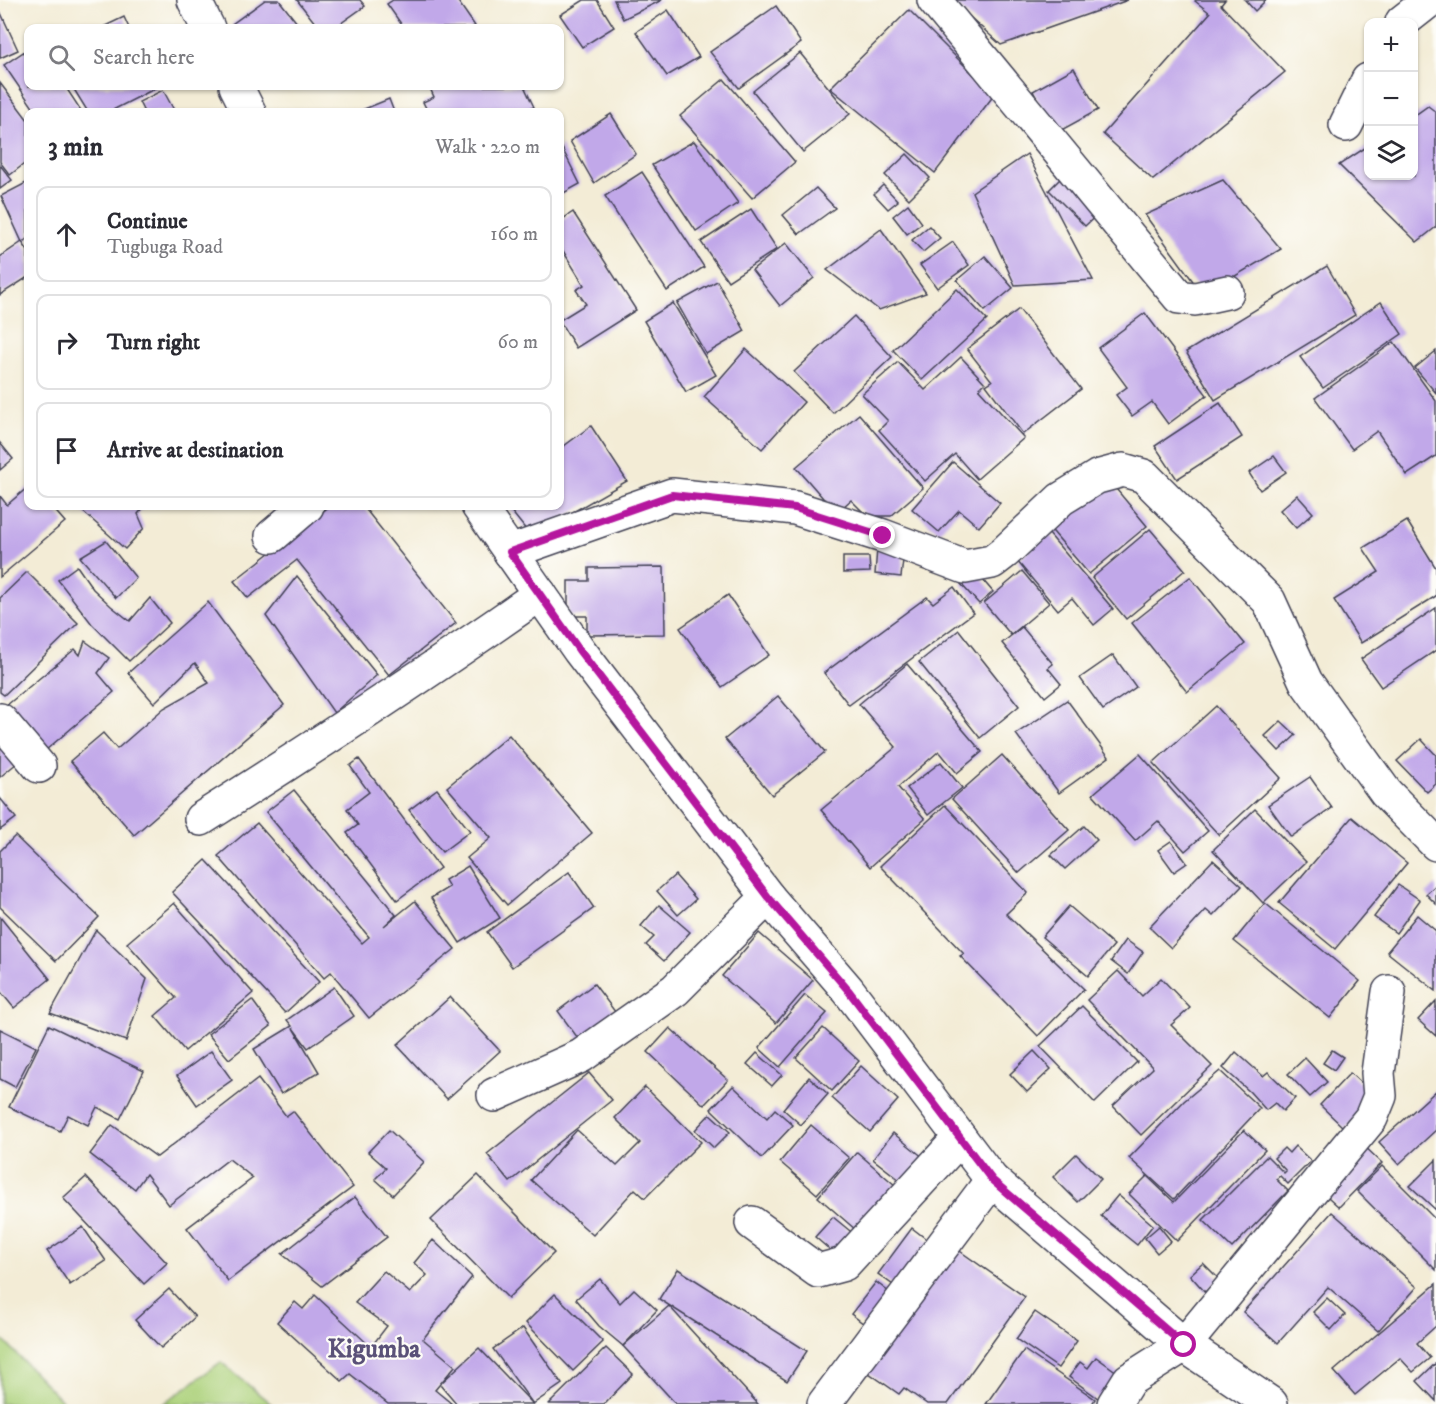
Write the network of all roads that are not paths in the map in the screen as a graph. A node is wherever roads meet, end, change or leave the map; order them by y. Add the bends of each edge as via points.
1 (194, 0) edge
2 (934, 0) edge
3 (1430, 0) edge
4 (1407, 18) edge
5 (206, 24) edge
6 (1364, 88) edge
7 (238, 90) edge
8 (247, 108) edge
9 (1346, 125) dead end
10 (1227, 292) dead end
11 (302, 510) edge
12 (481, 510) edge
13 (272, 536) dead end
14 (510, 552) junction
15 (540, 594) junction
16 (0, 720) edge
17 (39, 766) dead end
18 (201, 819) dead end
19 (1436, 843) edge
20 (768, 897) junction
21 (1389, 992) dead end
22 (494, 1095) dead end
23 (960, 1138) junction
24 (992, 1180) junction
25 (752, 1222) dead end
26 (1184, 1345) junction
27 (824, 1404) edge
28 (1114, 1404) edge
29 (1271, 1404) edge

1 - 5 street
2 - 10 street via 1179,297 1195,299
3 - 4 street
6 - 9 street
7 - 8 street
11 - 13 street
12 - 14 street
14 - 15 street
14 - 19 street via 672,495 795,508 965,567 992,562 1061,499 1097,477 1123,470 1144,476 1269,601 1306,682 1386,793
15 - 18 street via 449,658
15 - 20 street
16 - 17 street
20 - 22 street via 675,990 581,1056
20 - 23 street via 848,990
21 - 26 street via 1378,1073 1380,1096 1371,1118
23 - 24 street
23 - 25 street via 844,1264 818,1271
24 - 26 street
24 - 27 street
26 - 28 street via 1130,1380
26 - 29 street

